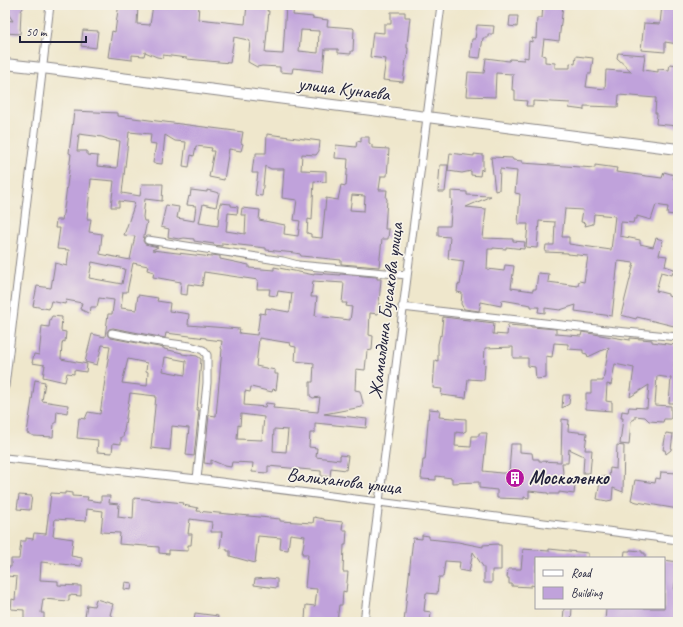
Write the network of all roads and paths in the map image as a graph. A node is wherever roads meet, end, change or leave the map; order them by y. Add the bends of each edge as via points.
1 (50, 5) edge
2 (440, 5) edge
3 (5, 64) edge
4 (42, 68) junction
5 (426, 117) junction
6 (678, 149) edge
7 (148, 240) dead end
8 (407, 275) junction
9 (402, 307) junction
10 (112, 333) dead end
11 (678, 337) edge
12 (5, 386) edge
13 (5, 458) edge
14 (197, 478) junction
15 (379, 502) junction
16 (678, 540) edge
17 (364, 622) edge

1 - 4 street
2 - 5 street, Жамалдина Бусакова улица
3 - 4 main road, улица Кунаева
4 - 5 main road, улица Кунаева
4 - 12 street
5 - 6 main road, улица Кунаева
5 - 8 street, Жамалдина Бусакова улица
7 - 8 street via 298,264
8 - 9 street, Жамалдина Бусакова улица
9 - 11 street
9 - 15 street, Жамалдина Бусакова улица
10 - 14 street via 190,346 203,350 207,355 207,383
13 - 14 street, Валиханова улица
14 - 15 street, Валиханова улица
15 - 16 street, Валиханова улица
15 - 17 street, Жамалдина Бусакова улица

